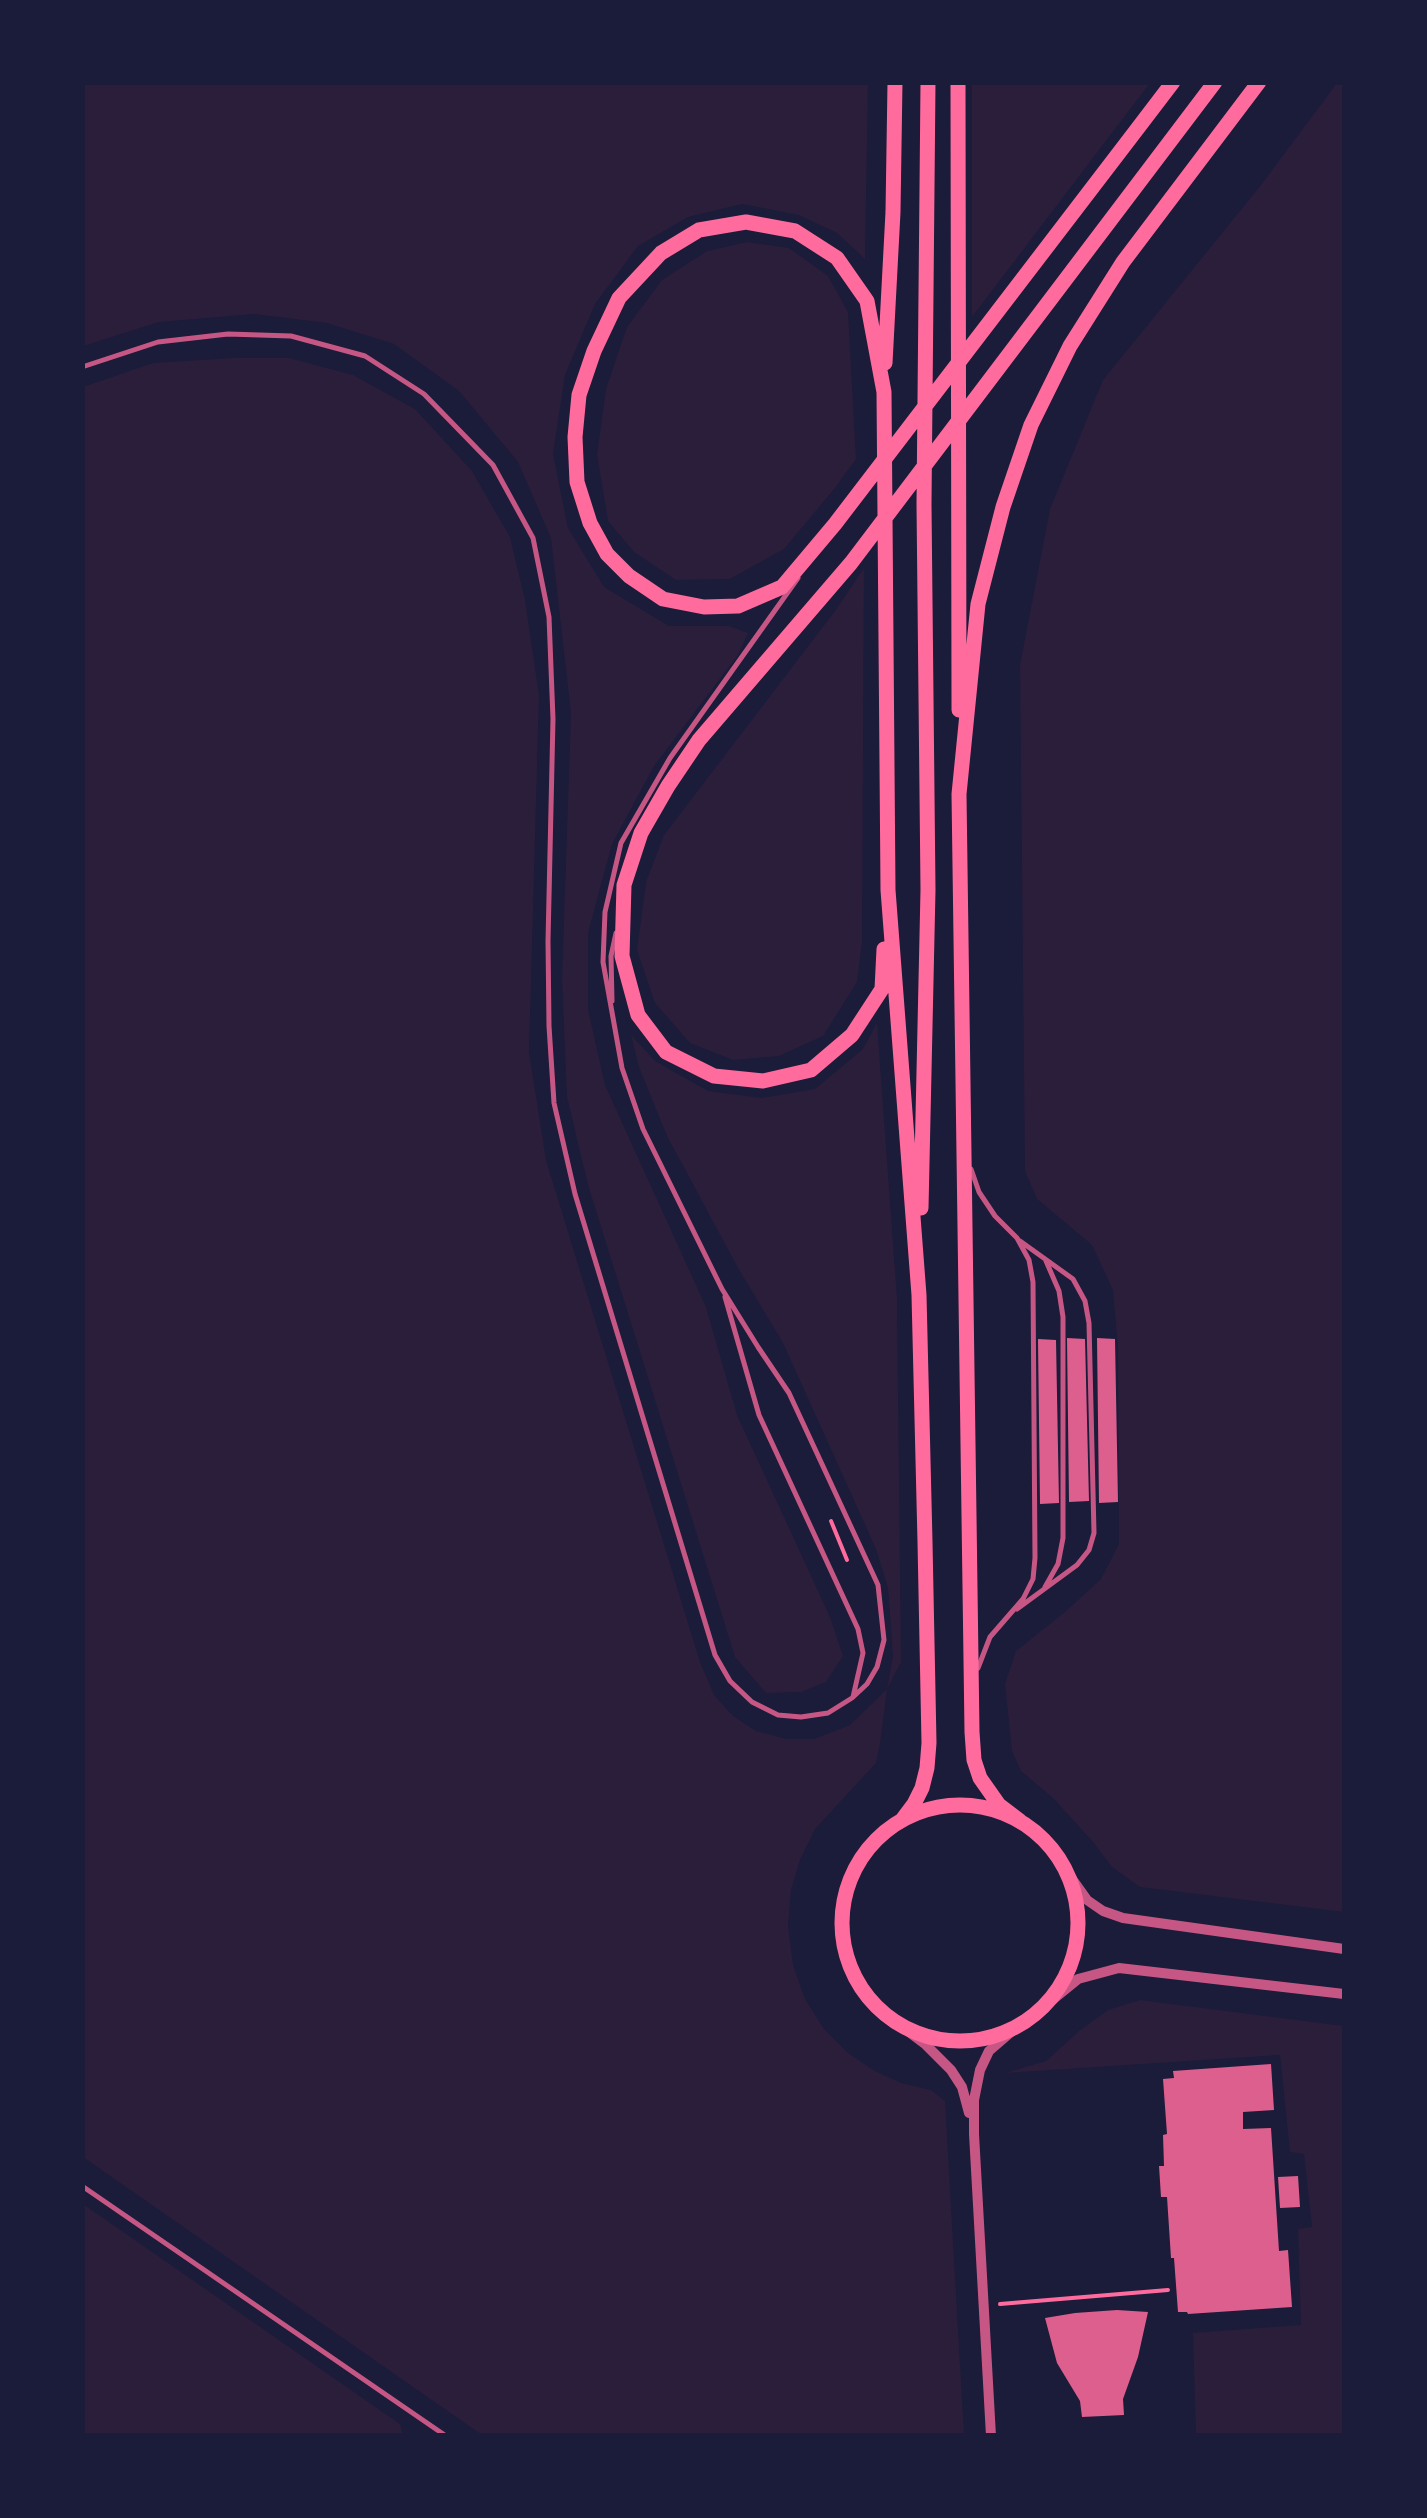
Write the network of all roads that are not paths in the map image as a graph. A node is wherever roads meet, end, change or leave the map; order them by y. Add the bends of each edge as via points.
1 (895, 82) edge
2 (928, 82) edge
3 (958, 82) edge
4 (1172, 82) edge
5 (1215, 82) edge
6 (1259, 82) edge
7 (82, 367) edge
8 (884, 392) junction
9 (835, 524) junction
10 (959, 794) junction
11 (624, 885) junction
12 (888, 890) junction
13 (612, 1019) junction
14 (963, 1122) junction
15 (1017, 1238) junction
16 (1046, 1259) junction
17 (722, 1289) junction
18 (919, 1295) junction
19 (1043, 1590) junction
20 (1006, 1617) junction
21 (852, 1698) junction
22 (972, 1700) junction
23 (902, 1820) junction
24 (1020, 1820) junction
25 (1067, 1872) junction
26 (1344, 1949) edge
27 (1344, 1994) edge
28 (1046, 2005) junction
29 (893, 2020) junction
30 (1018, 2026) junction
31 (974, 2134) junction
32 (82, 2186) edge
33 (446, 2436) edge
34 (991, 2436) edge

1 - 8 main road
2 - 18 main road via 928,890
3 - 10 main road
4 - 9 main road
5 - 11 main road via 851,563 699,740 640,832
6 - 10 main road via 1122,262 1030,425 978,604
7 - 21 lane via 158,342 292,336 364,356 424,394 493,465 533,538 550,617 549,1026 554,1103 574,1194 715,1655 730,1681 778,1716 828,1713
8 - 9 main road via 867,301 837,258 795,230 746,222 698,230 660,253 619,298 594,351 579,394 577,482 590,524 629,576 663,598 738,606 782,588
8 - 12 main road
9 - 13 lane via 670,758 621,843 605,912 603,962
10 - 14 main road
11 - 12 main road via 622,956 638,1015 666,1052 714,1076 763,1080 811,1070 852,1035 882,988
11 - 13 lane via 611,956
12 - 18 main road
13 - 17 lane via 643,1128
14 - 15 lane via 979,1192
14 - 22 main road
15 - 16 lane
15 - 20 lane via 1033,1282 1035,1558 1033,1579
16 - 19 lane via 1064,1317 1063,1538
16 - 19 lane via 1073,1279 1087,1312 1094,1533 1090,1550
17 - 21 lane via 759,1415 858,1629 863,1653
17 - 21 lane via 789,1393 878,1586 884,1640 877,1667
18 - 23 main road via 929,1743 922,1788
19 - 20 lane
20 - 22 lane via 978,1666
22 - 24 main road via 980,1778 998,1805
23 - 24 main road via 962,1804
23 - 29 main road via 860,1860 843,1917 854,1975
24 - 25 main road
25 - 26 street via 1087,1900 1123,1918
25 - 28 main road via 1077,1906 1077,1942 1066,1976
27 - 28 street via 1118,1968 1078,1979
28 - 30 main road
29 - 30 main road via 948,2041 985,2039
29 - 31 street via 951,2070
30 - 31 street via 990,2050 980,2070
31 - 34 street
32 - 33 lane

